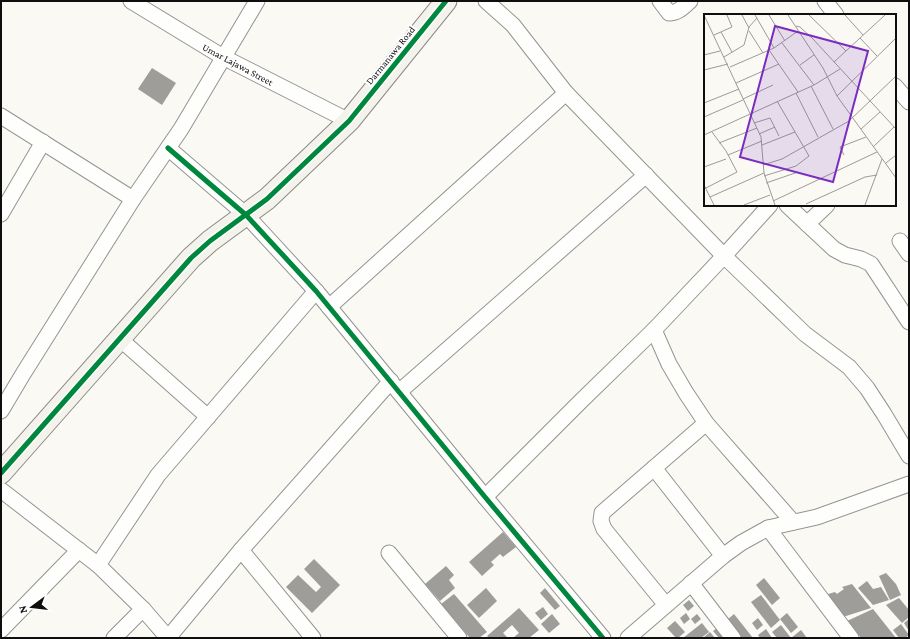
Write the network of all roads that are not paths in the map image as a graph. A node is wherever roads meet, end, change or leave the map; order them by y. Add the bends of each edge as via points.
1 (131, 1) edge
2 (257, 1) edge
3 (446, 1) edge
4 (486, 1) edge
5 (660, 1) edge
6 (690, 1) edge
7 (824, 1) edge
8 (835, 14) edge
9 (223, 57) junction
10 (896, 87) edge
11 (566, 92) junction
12 (909, 102) edge
13 (1, 116) edge
14 (349, 121) junction
15 (43, 142) junction
16 (168, 148) junction
17 (646, 175) junction
18 (133, 199) junction
19 (769, 206) edge
20 (788, 206) edge
21 (826, 206) edge
22 (1, 214) edge
23 (246, 215) junction
24 (807, 224) junction
25 (900, 241) dead end
26 (909, 254) edge
27 (724, 256) junction
28 (316, 291) junction
29 (329, 307) junction
30 (909, 322) edge
31 (654, 330) junction
32 (120, 339) junction
33 (395, 387) junction
34 (1, 411) edge
35 (208, 417) junction
36 (706, 423) junction
37 (909, 456) edge
38 (654, 468) junction
39 (1, 473) edge
40 (909, 484) edge
41 (1, 490) edge
42 (485, 497) junction
43 (793, 522) junction
44 (768, 528) junction
45 (79, 550) junction
46 (241, 550) junction
47 (390, 553) dead end
48 (723, 556) junction
49 (98, 565) junction
50 (691, 583) junction
51 (666, 605) junction
52 (143, 609) junction
53 (1, 630) edge
54 (114, 638) edge
55 (168, 638) edge
56 (313, 638) edge
57 (459, 638) edge
58 (603, 638) edge
59 (628, 638) edge
60 (733, 638) edge
61 (851, 638) edge

1 - 9 street, Umar Lajawa Street
2 - 9 street
3 - 14 street, Darmanawa Road
4 - 11 street via 514,25
5 - 6 street via 669,13 673,13
7 - 8 street
9 - 14 street, Umar Lajawa Street
9 - 16 street
10 - 12 street
11 - 17 street
11 - 29 street
13 - 15 street
14 - 23 street, Darmanawa Road via 267,199
15 - 18 street
15 - 22 street
16 - 18 street
16 - 23 street
17 - 27 street
17 - 33 street
18 - 34 street
19 - 27 street
20 - 24 street
21 - 24 street
23 - 28 street
23 - 32 street, Darmanawa Road via 191,258
24 - 30 street via 834,249 871,264
25 - 26 street
27 - 31 street
27 - 37 street via 805,334 849,367 867,388
28 - 29 street
28 - 35 street
29 - 33 street
31 - 36 street via 669,364
31 - 42 street
32 - 35 street
32 - 39 street, Darmanawa Road
33 - 42 street
33 - 46 street
35 - 49 street via 158,475
36 - 38 street
36 - 43 street
38 - 48 street
38 - 51 street via 602,513 601,521 604,529
40 - 43 street via 817,517
41 - 45 street
42 - 58 street
43 - 44 street
44 - 48 street via 741,542
44 - 61 street
45 - 49 street
45 - 53 street
46 - 55 street
46 - 56 street
47 - 57 street
48 - 50 street
49 - 52 street
50 - 51 street
50 - 60 street
51 - 59 street
52 - 54 street
52 - 55 street

